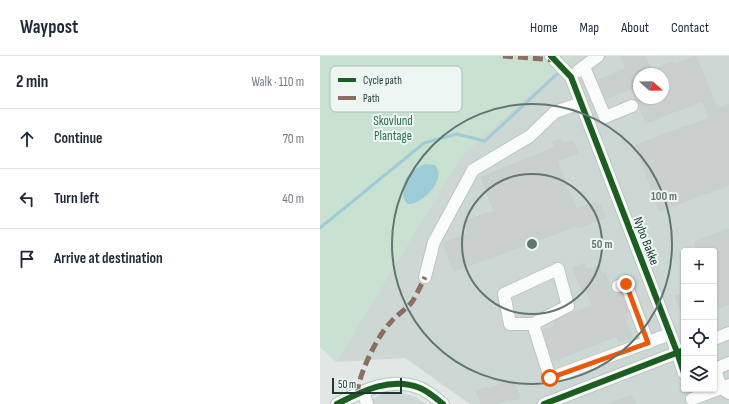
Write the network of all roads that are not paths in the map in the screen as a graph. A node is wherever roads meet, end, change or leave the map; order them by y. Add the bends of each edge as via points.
1 (551, 56) edge
2 (598, 56) edge
3 (584, 67) junction
4 (571, 77) junction
5 (581, 103) junction
6 (632, 106) dead end
7 (425, 277) dead end
8 (618, 286) dead end
9 (533, 324) junction
10 (729, 333) edge
11 (670, 334) junction
12 (717, 338) edge
13 (648, 343) junction
14 (681, 351) edge
15 (729, 363) edge
16 (559, 375) junction
17 (726, 388) edge
18 (363, 392) junction
19 (567, 395) junction
20 (692, 397) edge
21 (337, 404) edge
22 (367, 404) edge
23 (444, 404) edge
24 (544, 404) edge

1 - 4 street, Nybo Bakke
2 - 3 street
3 - 4 street
3 - 6 street via 605,117
4 - 5 street, Nybo Bakke
5 - 7 street via 555,112 530,136 473,170 434,242
5 - 11 street, Nybo Bakke
8 - 13 street via 626,284
9 - 9 street via 568,306 558,269 504,294 510,324
9 - 16 street via 550,378
10 - 12 street
11 - 13 street
11 - 14 street, Nybo Bakke
13 - 16 street
14 - 19 street
15 - 17 street via 715,369
16 - 19 street
17 - 20 street
18 - 21 street
18 - 22 street
18 - 23 street via 387,384 409,384 421,388
19 - 24 street

